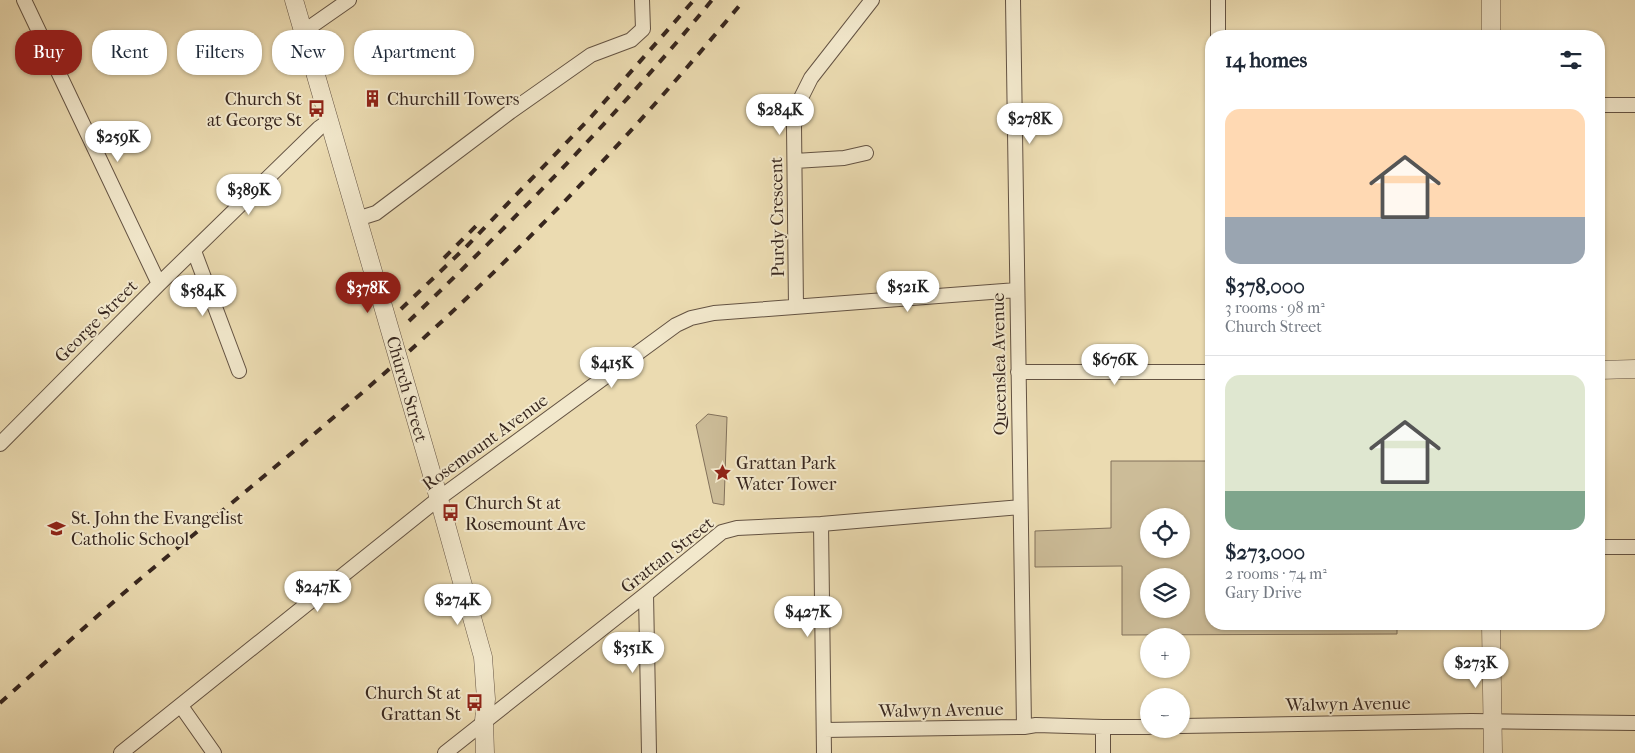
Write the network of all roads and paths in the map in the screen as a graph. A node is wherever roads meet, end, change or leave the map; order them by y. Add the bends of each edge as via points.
1 (24, 0) edge
2 (294, 0) edge
3 (349, 0) edge
4 (642, 0) edge
5 (872, 0) edge
6 (1013, 0) edge
7 (1218, 0) edge
8 (1491, 0) edge
9 (302, 30) edge
10 (306, 30) edge
11 (1218, 30) edge
12 (1491, 30) edge
13 (316, 75) edge
14 (1605, 105) edge
15 (1635, 105) edge
16 (329, 121) junction
17 (866, 153) dead end
18 (795, 161) junction
19 (357, 219) junction
20 (194, 251) junction
21 (159, 284) junction
22 (1017, 290) junction
23 (796, 307) junction
24 (1605, 369) edge
25 (1635, 370) edge
26 (239, 371) dead end
27 (1018, 372) junction
28 (1205, 372) edge
29 (0, 444) edge
30 (438, 499) junction
31 (1020, 507) junction
32 (821, 524) junction
33 (1605, 547) edge
34 (1635, 547) edge
35 (646, 594) junction
36 (1491, 630) edge
37 (181, 706) junction
38 (484, 721) junction
39 (1492, 721) junction
40 (1635, 723) edge
41 (1190, 726) edge
42 (1024, 727) junction
43 (1140, 727) edge
44 (1103, 728) junction
45 (824, 730) junction
46 (121, 753) edge
47 (214, 753) edge
48 (444, 753) edge
49 (485, 753) edge
50 (649, 753) edge
51 (824, 753) edge
52 (1103, 753) edge
53 (1493, 753) edge

1 - 21 street
2 - 9 street, Church Street
3 - 10 street
4 - 19 street via 642,29 631,40 591,55 376,212
5 - 18 street, Purdy Crescent via 811,78 800,100 794,126
6 - 22 street, Queenslea Avenue
7 - 11 street
8 - 12 street
13 - 16 street, Church Street
14 - 15 street
16 - 19 street, Church Street
16 - 20 street, George Street via 290,155
17 - 18 street via 844,158
18 - 23 street, Purdy Crescent
19 - 30 street, Church Street
20 - 21 street, George Street
20 - 26 street
21 - 29 street, George Street
22 - 23 street, Rosemount Avenue
22 - 27 street, Queenslea Avenue
23 - 30 street, Rosemount Avenue via 714,313 676,325
24 - 25 street
27 - 28 street
27 - 31 street, Queenslea Avenue
30 - 37 street, Rosemount Avenue
30 - 38 street, Church Street via 483,657
31 - 32 street, Grattan Street
31 - 42 street, Queenslea Avenue
32 - 35 street, Grattan Street via 736,528 722,532
32 - 45 street
33 - 34 street
35 - 38 street, Grattan Street
35 - 50 street
36 - 39 street
37 - 46 street, Rosemount Avenue
37 - 47 street
38 - 48 street, Grattan Street
38 - 49 street, Church Street
39 - 40 street, Walwyn Avenue
39 - 41 street, Walwyn Avenue
39 - 53 street
42 - 44 street, Walwyn Avenue
42 - 45 street, Walwyn Avenue
43 - 44 street, Walwyn Avenue
44 - 52 street
45 - 51 street

